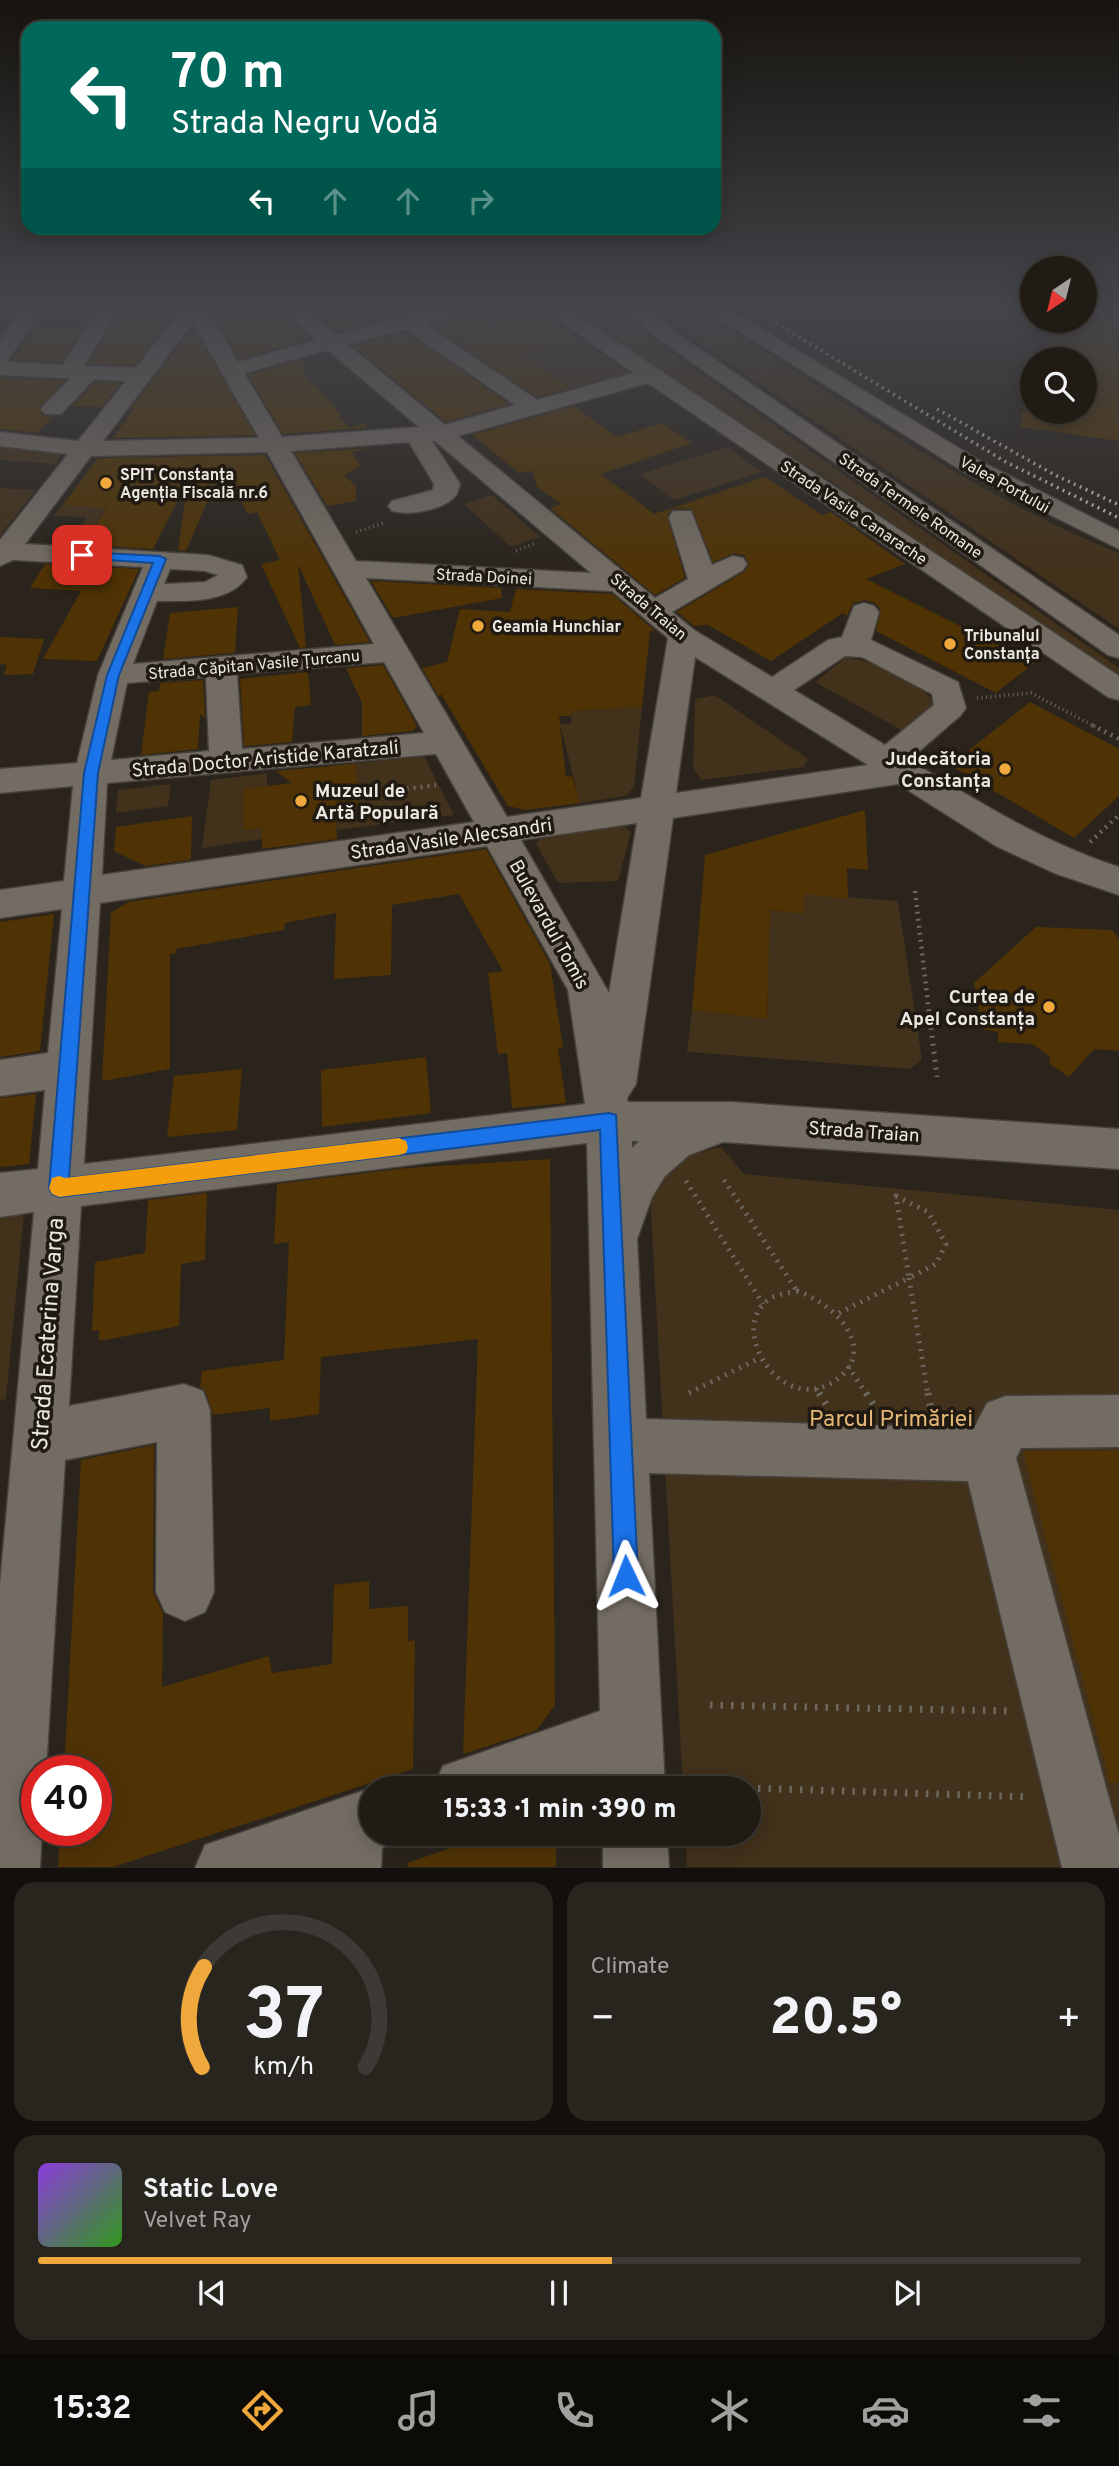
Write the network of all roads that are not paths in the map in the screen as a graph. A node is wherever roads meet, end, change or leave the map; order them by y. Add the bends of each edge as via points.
1 (61, 397) edge
2 (125, 397) edge
3 (248, 397) edge
4 (398, 397) edge
5 (518, 397) edge
6 (573, 397) edge
7 (685, 397) edge
8 (756, 397) edge
9 (858, 397) edge
10 (534, 408) junction
11 (53, 409) dead end
12 (441, 433) junction
13 (416, 435) junction
14 (0, 439) edge
15 (275, 444) junction
16 (85, 449) junction
17 (401, 506) dead end
18 (682, 517) dead end
19 (1119, 541) edge
20 (2, 553) edge
21 (160, 559) junction
22 (733, 564) dead end
23 (346, 569) junction
24 (703, 581) junction
25 (622, 583) junction
26 (147, 593) junction
27 (654, 611) junction
28 (864, 612) dead end
29 (682, 636) junction
30 (854, 647) junction
31 (1119, 649) edge
32 (394, 652) junction
33 (221, 666) junction
34 (113, 675) junction
35 (1119, 690) edge
36 (772, 691) junction
37 (446, 742) junction
38 (226, 760) junction
39 (894, 767) junction
40 (91, 773) junction
41 (0, 781) edge
42 (656, 809) junction
43 (497, 831) junction
44 (1119, 881) edge
45 (82, 892) junction
46 (0, 904) edge
47 (68, 1069) junction
48 (0, 1078) edge
49 (609, 1121) junction
50 (732, 1122) junction
51 (1119, 1149) edge
52 (59, 1188) junction
53 (0, 1195) edge
54 (614, 1248) junction
55 (1119, 1421) edge
56 (39, 1439) junction
57 (621, 1445) junction
58 (963, 1454) junction
59 (15, 1566) edge
60 (185, 1592) dead end
61 (632, 1760) edge
62 (537, 1776) edge
63 (357, 1838) edge
64 (635, 1846) edge
65 (7, 1867) edge
66 (228, 1867) edge
67 (636, 1867) edge
68 (1095, 1867) edge

1 - 11 street
2 - 16 street
3 - 15 street, Bulevardul Tomis
4 - 12 street, Strada Traian
5 - 10 street
6 - 10 street
7 - 35 street, Strada Vasile Canarache
8 - 31 street, Strada Termele Romane
9 - 19 street, Valea Portului via 972,467
10 - 12 street
12 - 13 street
12 - 25 street, Strada Traian
13 - 15 street
13 - 17 street via 447,484 444,494
14 - 16 street
15 - 16 street
15 - 23 street, Bulevardul Tomis
16 - 20 street
18 - 24 street
20 - 21 street
21 - 26 street, Strada Ecaterina Varga
21 - 26 street via 222,565 233,577 215,587
22 - 24 street
23 - 25 street, Strada Doinei
23 - 32 street, Bulevardul Tomis
24 - 27 street
25 - 27 street, Strada Traian
26 - 34 street, Strada Ecaterina Varga
27 - 29 street, Strada Traian
28 - 30 street
29 - 36 street, Strada Traian
29 - 42 street
30 - 36 street via 839,646
30 - 39 street via 868,648 947,689 950,708
32 - 33 street, Strada Căpitan Vasile Țurcanu
32 - 37 street, Bulevardul Tomis
33 - 34 street, Strada Căpitan Vasile Țurcanu
33 - 38 street
34 - 40 street, Strada Ecaterina Varga
36 - 39 street, Strada Traian
37 - 38 street, Strada Doctor Aristide Karatzali
37 - 43 street, Bulevardul Tomis
38 - 40 street, Strada Doctor Aristide Karatzali
39 - 42 street, Strada Vasile Alecsandri
39 - 44 street, Strada Traian via 1009,837 1067,864
40 - 41 street, Strada Doctor Aristide Karatzali
40 - 45 street, Strada Ecaterina Varga
42 - 43 street, Strada Vasile Alecsandri
42 - 49 street
43 - 45 street, Strada Vasile Alecsandri
43 - 49 street, Bulevardul Tomis via 588,989
45 - 46 street, Strada Vasile Alecsandri
45 - 47 street, Strada Ecaterina Varga
47 - 48 street
47 - 52 street, Strada Ecaterina Varga
49 - 50 street, Strada Traian
49 - 52 street, Strada Traian
49 - 54 street, Bulevardul Tomis
50 - 51 street, Strada Traian
50 - 54 street via 684,1134 642,1169 625,1204
52 - 53 street, Strada Traian
52 - 56 street, Strada Ecaterina Varga
54 - 57 street, Bulevardul Tomis
55 - 58 street via 1006,1422
56 - 59 street, Strada Ecaterina Varga
56 - 60 street via 184,1410
57 - 58 street
57 - 61 street, Bulevardul Tomis
58 - 68 street
59 - 65 street, Strada Ecaterina Varga
61 - 62 street
63 - 66 street
64 - 67 street

